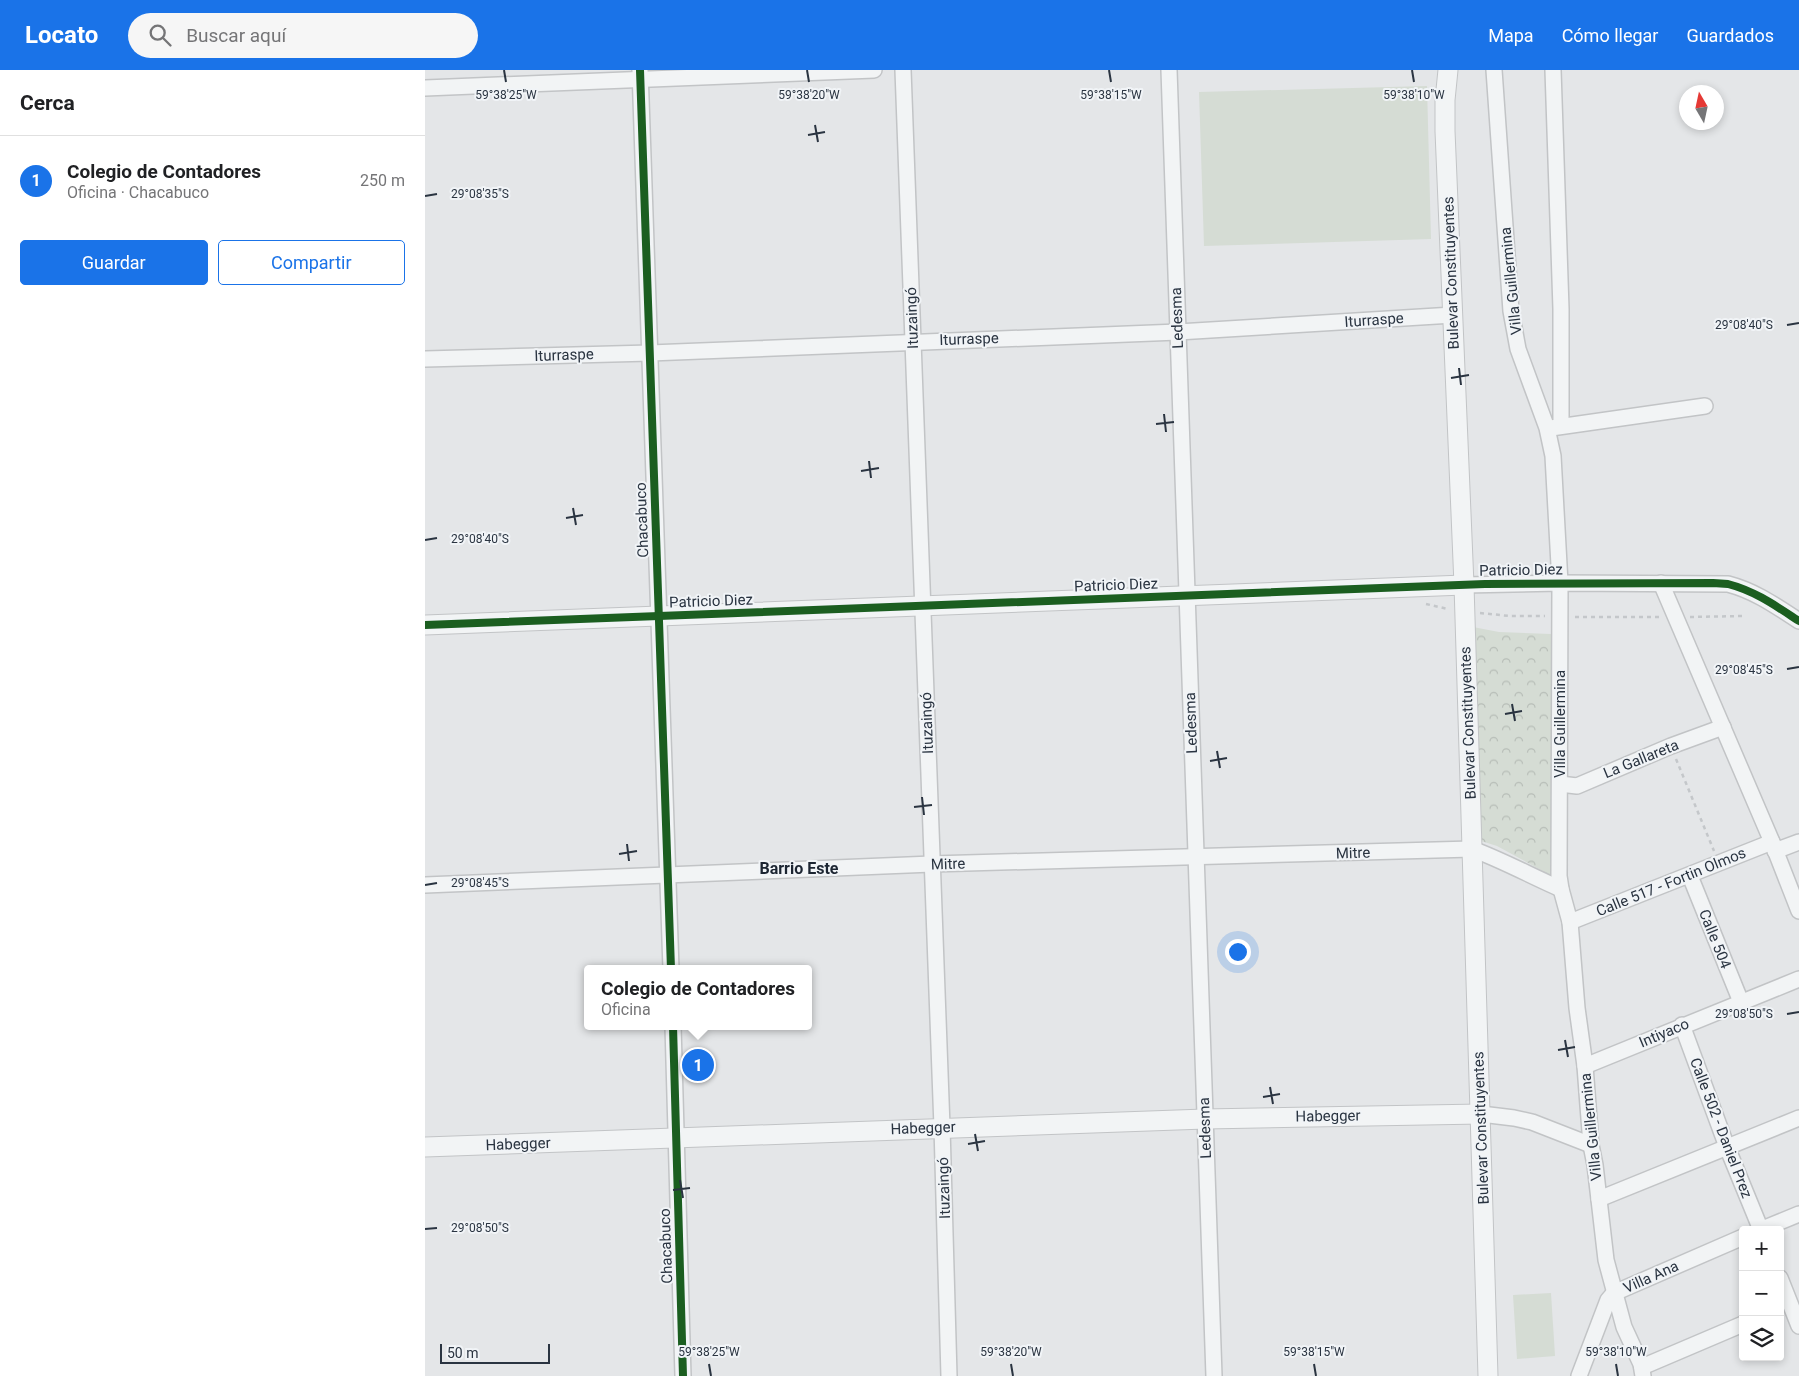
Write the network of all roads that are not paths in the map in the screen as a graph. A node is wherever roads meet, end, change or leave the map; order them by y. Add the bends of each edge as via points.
1 (874, 70) edge
2 (903, 70) edge
3 (1169, 70) edge
4 (1448, 70) edge
5 (1494, 70) edge
6 (1553, 70) edge
7 (640, 75) edge
8 (425, 88) edge
9 (1453, 315) junction
10 (1178, 332) junction
11 (913, 341) junction
12 (650, 353) junction
13 (425, 359) edge
14 (1705, 406) dead end
15 (1554, 427) junction
16 (1560, 583) junction
17 (1661, 583) junction
18 (1463, 585) junction
19 (1187, 596) junction
20 (923, 606) junction
21 (659, 617) junction
22 (1799, 620) edge
23 (425, 625) edge
24 (1723, 727) junction
25 (1560, 784) junction
26 (1799, 842) edge
27 (1774, 847) junction
28 (1472, 849) junction
29 (1196, 857) junction
30 (932, 864) junction
31 (668, 874) junction
32 (1689, 876) junction
33 (425, 885) edge
34 (1561, 888) junction
35 (1799, 910) edge
36 (1570, 922) junction
37 (671, 965) edge
38 (1799, 979) edge
39 (1741, 1002) junction
40 (1682, 1025) junction
41 (673, 1030) edge
42 (1585, 1066) junction
43 (1481, 1114) junction
44 (1799, 1118) edge
45 (1205, 1119) junction
46 (942, 1127) junction
47 (677, 1138) junction
48 (1591, 1145) junction
49 (425, 1147) edge
50 (1727, 1147) junction
51 (1599, 1199) junction
52 (1799, 1214) edge
53 (1758, 1226) edge
54 (1770, 1226) edge
55 (1739, 1239) edge
56 (1784, 1288) edge
57 (1614, 1293) junction
58 (1790, 1304) edge
59 (1739, 1326) edge
60 (1799, 1326) edge
61 (1642, 1372) edge
62 (683, 1376) edge
63 (949, 1376) edge
64 (1214, 1376) edge
65 (1488, 1376) edge
66 (1579, 1376) edge

1 - 7 street
2 - 11 street, Ituzaingó
3 - 10 street, Ledesma
4 - 9 street, Bulevar Constituyentes via 1445,131
5 - 15 street, Villa Guillermina via 1511,311 1518,349
6 - 15 street via 1561,310
7 - 8 street
7 - 12 street, Chacabuco
9 - 10 street, Iturraspe
9 - 18 street, Bulevar Constituyentes
10 - 11 street, Iturraspe
10 - 19 street, Ledesma
11 - 12 street, Iturraspe
11 - 20 street, Ituzaingó
12 - 13 street, Iturraspe
12 - 21 street, Chacabuco
14 - 15 street
15 - 16 street, Villa Guillermina
16 - 17 street, Patricio Diez
16 - 18 street, Patricio Diez
16 - 25 street, Villa Guillermina
17 - 22 street, Patricio Diez via 1713,583 1745,588
17 - 24 street
18 - 19 street, Patricio Diez
18 - 28 street, Bulevar Constituyentes
19 - 20 street, Patricio Diez
19 - 29 street, Ledesma
20 - 21 street, Patricio Diez
20 - 30 street, Ituzaingó
21 - 23 street, Patricio Diez
21 - 31 street, Chacabuco
24 - 25 street, La Gallareta via 1577,786
24 - 27 street
25 - 34 street, Villa Guillermina
26 - 27 street, Calle 517 - Fortin Olmos
27 - 32 street, Calle 517 - Fortin Olmos
27 - 35 street
28 - 29 street, Mitre
28 - 34 street
28 - 43 street, Bulevar Constituyentes
29 - 30 street, Mitre
29 - 45 street, Ledesma
30 - 31 street, Mitre
30 - 46 street, Ituzaingó
31 - 33 street, Mitre
31 - 37 street, Chacabuco
32 - 36 street, Calle 517 - Fortin Olmos
32 - 39 street, Calle 504
34 - 36 street, Villa Guillermina
36 - 42 street, Villa Guillermina
38 - 39 street, Intiyaco
39 - 40 street, Intiyaco
40 - 42 street, Intiyaco
40 - 50 street, Calle 502 - Daniel Prez
41 - 47 street, Chacabuco
42 - 48 street, Villa Guillermina
43 - 45 street, Habegger
43 - 48 street via 1532,1122
43 - 65 street, Bulevar Constituyentes
44 - 50 street
45 - 46 street, Habegger
45 - 64 street, Ledesma
46 - 47 street, Habegger
46 - 63 street, Ituzaingó
47 - 49 street, Habegger
47 - 62 street, Chacabuco
48 - 51 street, Villa Guillermina
50 - 51 street
50 - 53 street, Calle 502 - Daniel Prez
51 - 57 street, Villa Guillermina via 1605,1260
52 - 54 street
55 - 57 street, Villa Ana
56 - 58 street
57 - 61 street, Villa Guillermina
57 - 66 street, Villa Ana via 1608,1300
58 - 60 street
59 - 61 street

